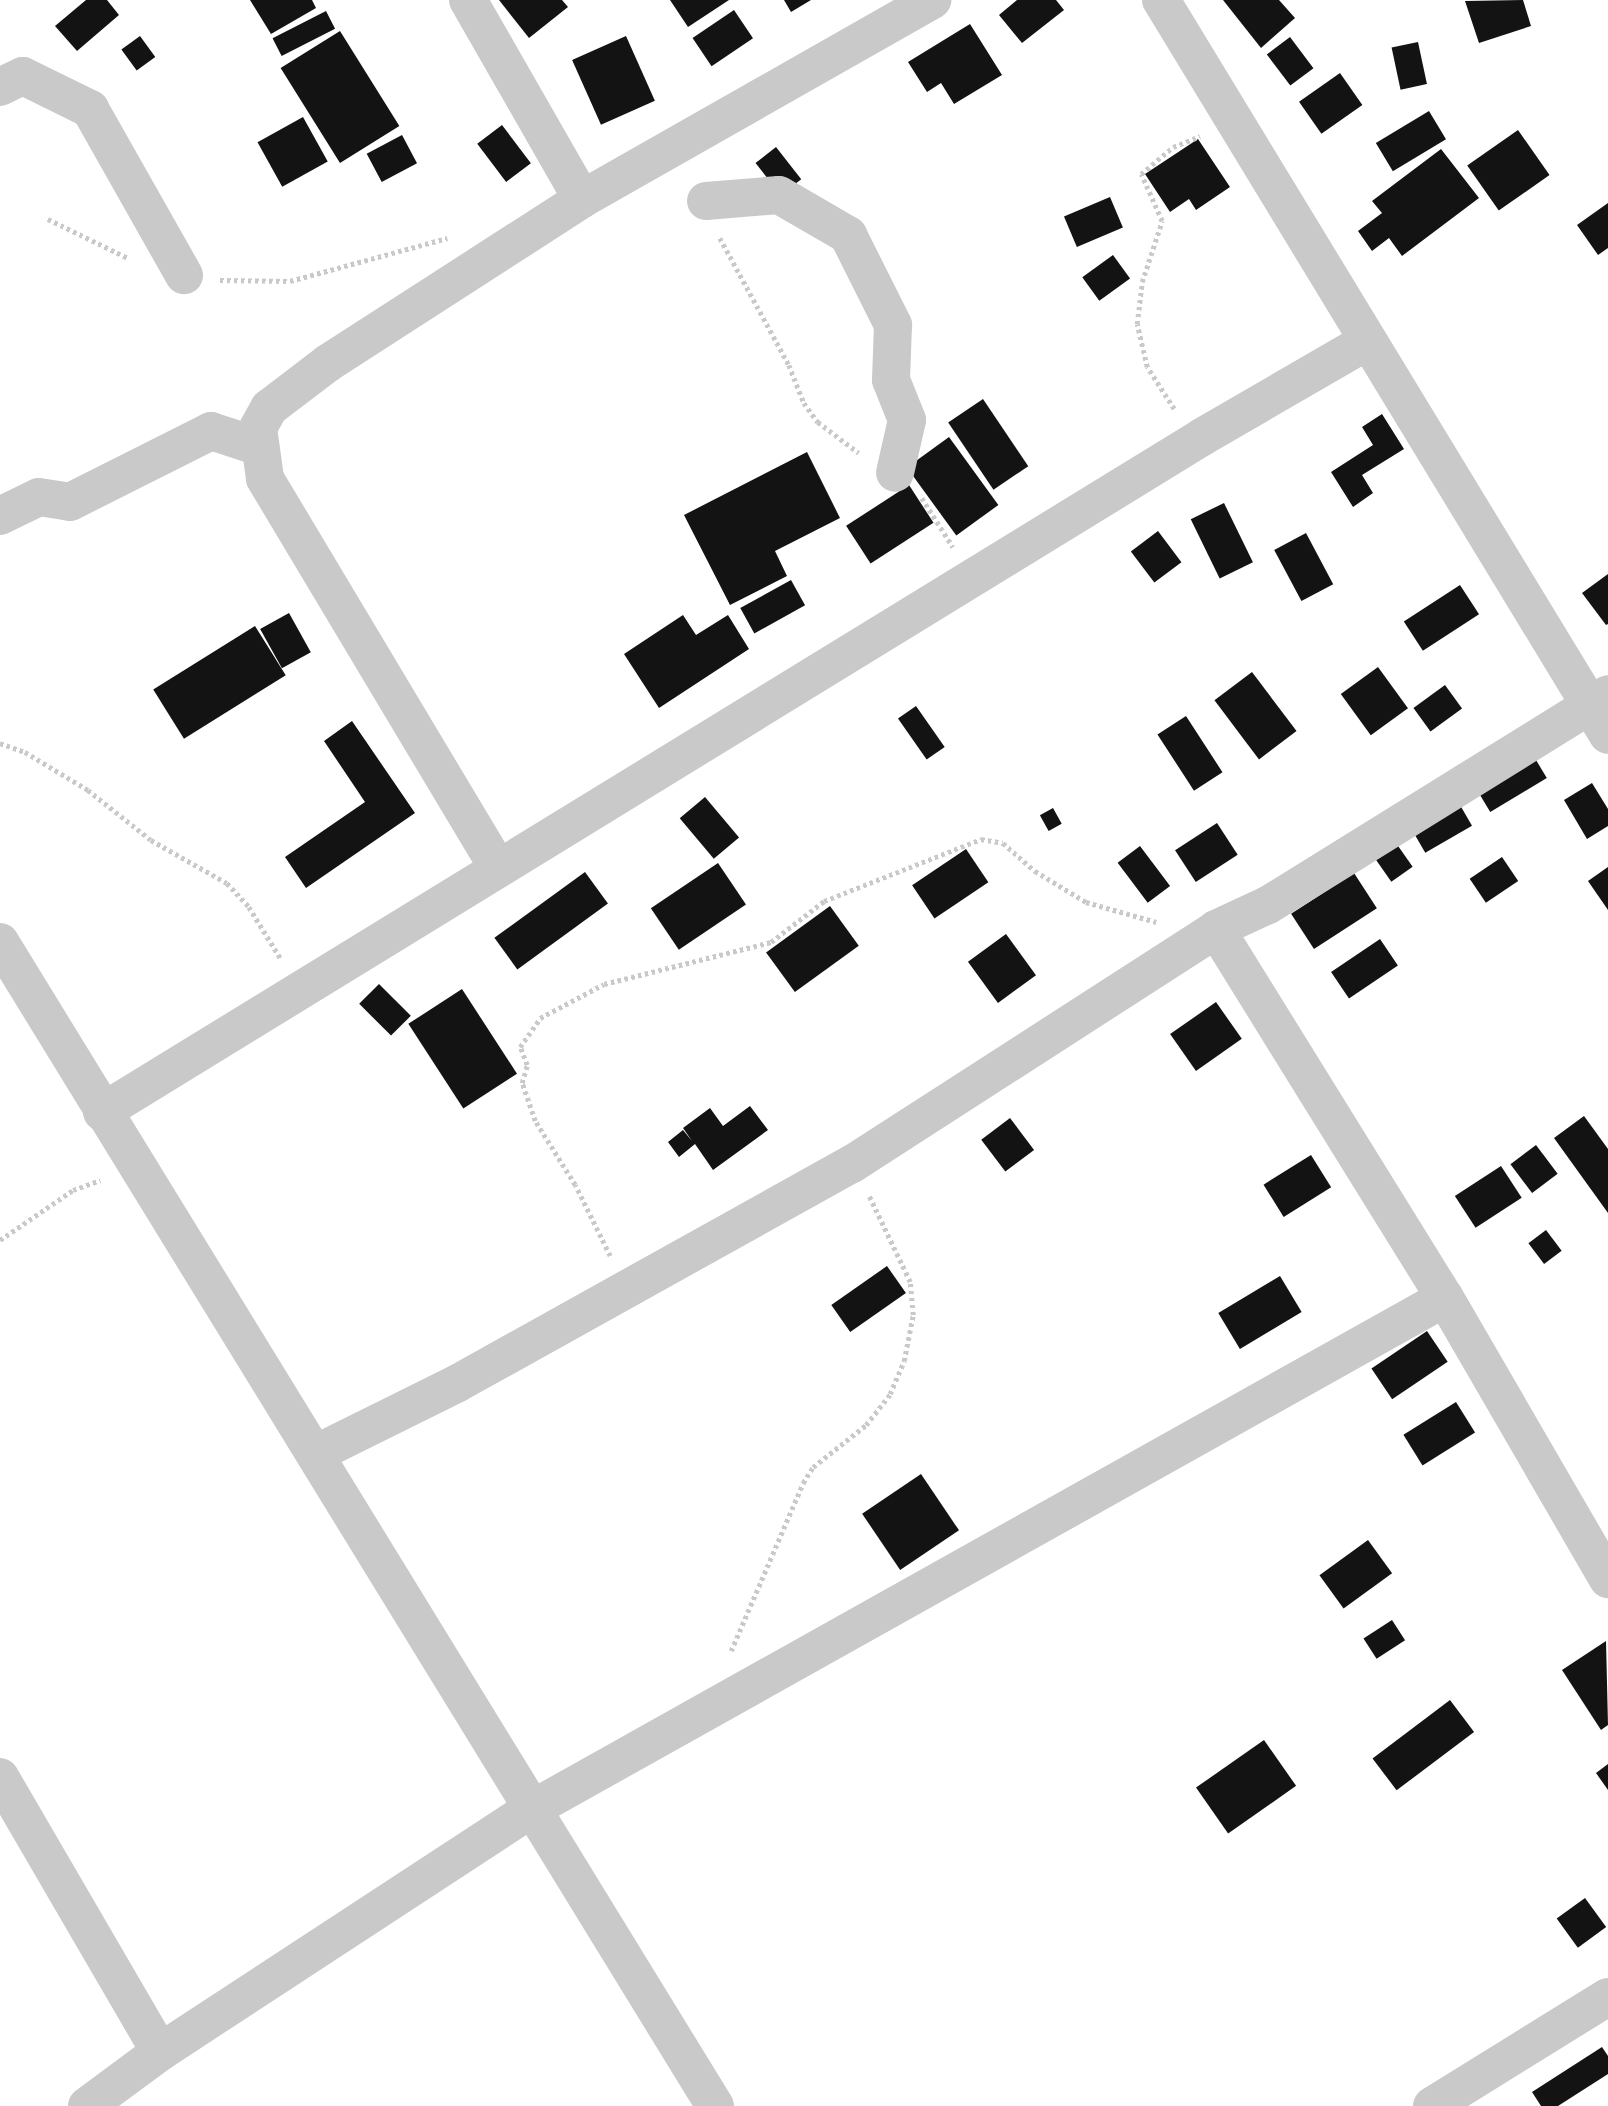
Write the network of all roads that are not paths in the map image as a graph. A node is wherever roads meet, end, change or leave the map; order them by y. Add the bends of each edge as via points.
1 (468, 0) edge
2 (932, 0) edge
3 (1161, 0) edge
4 (0, 87) edge
5 (582, 199) junction
6 (706, 201) road end
7 (184, 275) road end
8 (1366, 342) junction
9 (260, 447) junction
10 (895, 473) road end
11 (0, 516) edge
12 (1602, 711) edge
13 (498, 868) junction
14 (1216, 929) junction
15 (0, 942) edge
16 (102, 1112) junction
17 (1445, 1298) junction
18 (317, 1453) junction
19 (1608, 1579) edge
20 (0, 1777) edge
21 (532, 1810) junction
22 (1608, 1997) edge
23 (160, 2052) junction
24 (87, 2106) edge
25 (715, 2106) edge
26 (1432, 2106) edge

1 - 5 street
2 - 5 street
3 - 8 street
4 - 7 street via 23,76 90,109
5 - 9 street via 386,325 269,408 258,428
6 - 10 street via 779,195 848,235 893,325 891,380 907,420
8 - 12 street
8 - 13 street via 1202,437
9 - 11 street via 211,431 71,502 39,497
9 - 13 street via 265,478
12 - 14 street via 1268,905
13 - 16 street
14 - 17 street
14 - 18 street via 852,1164 458,1383
15 - 16 street
16 - 18 street
17 - 19 street
17 - 21 street
18 - 21 street
20 - 23 street
21 - 23 street
21 - 25 street
22 - 26 street
23 - 24 street

